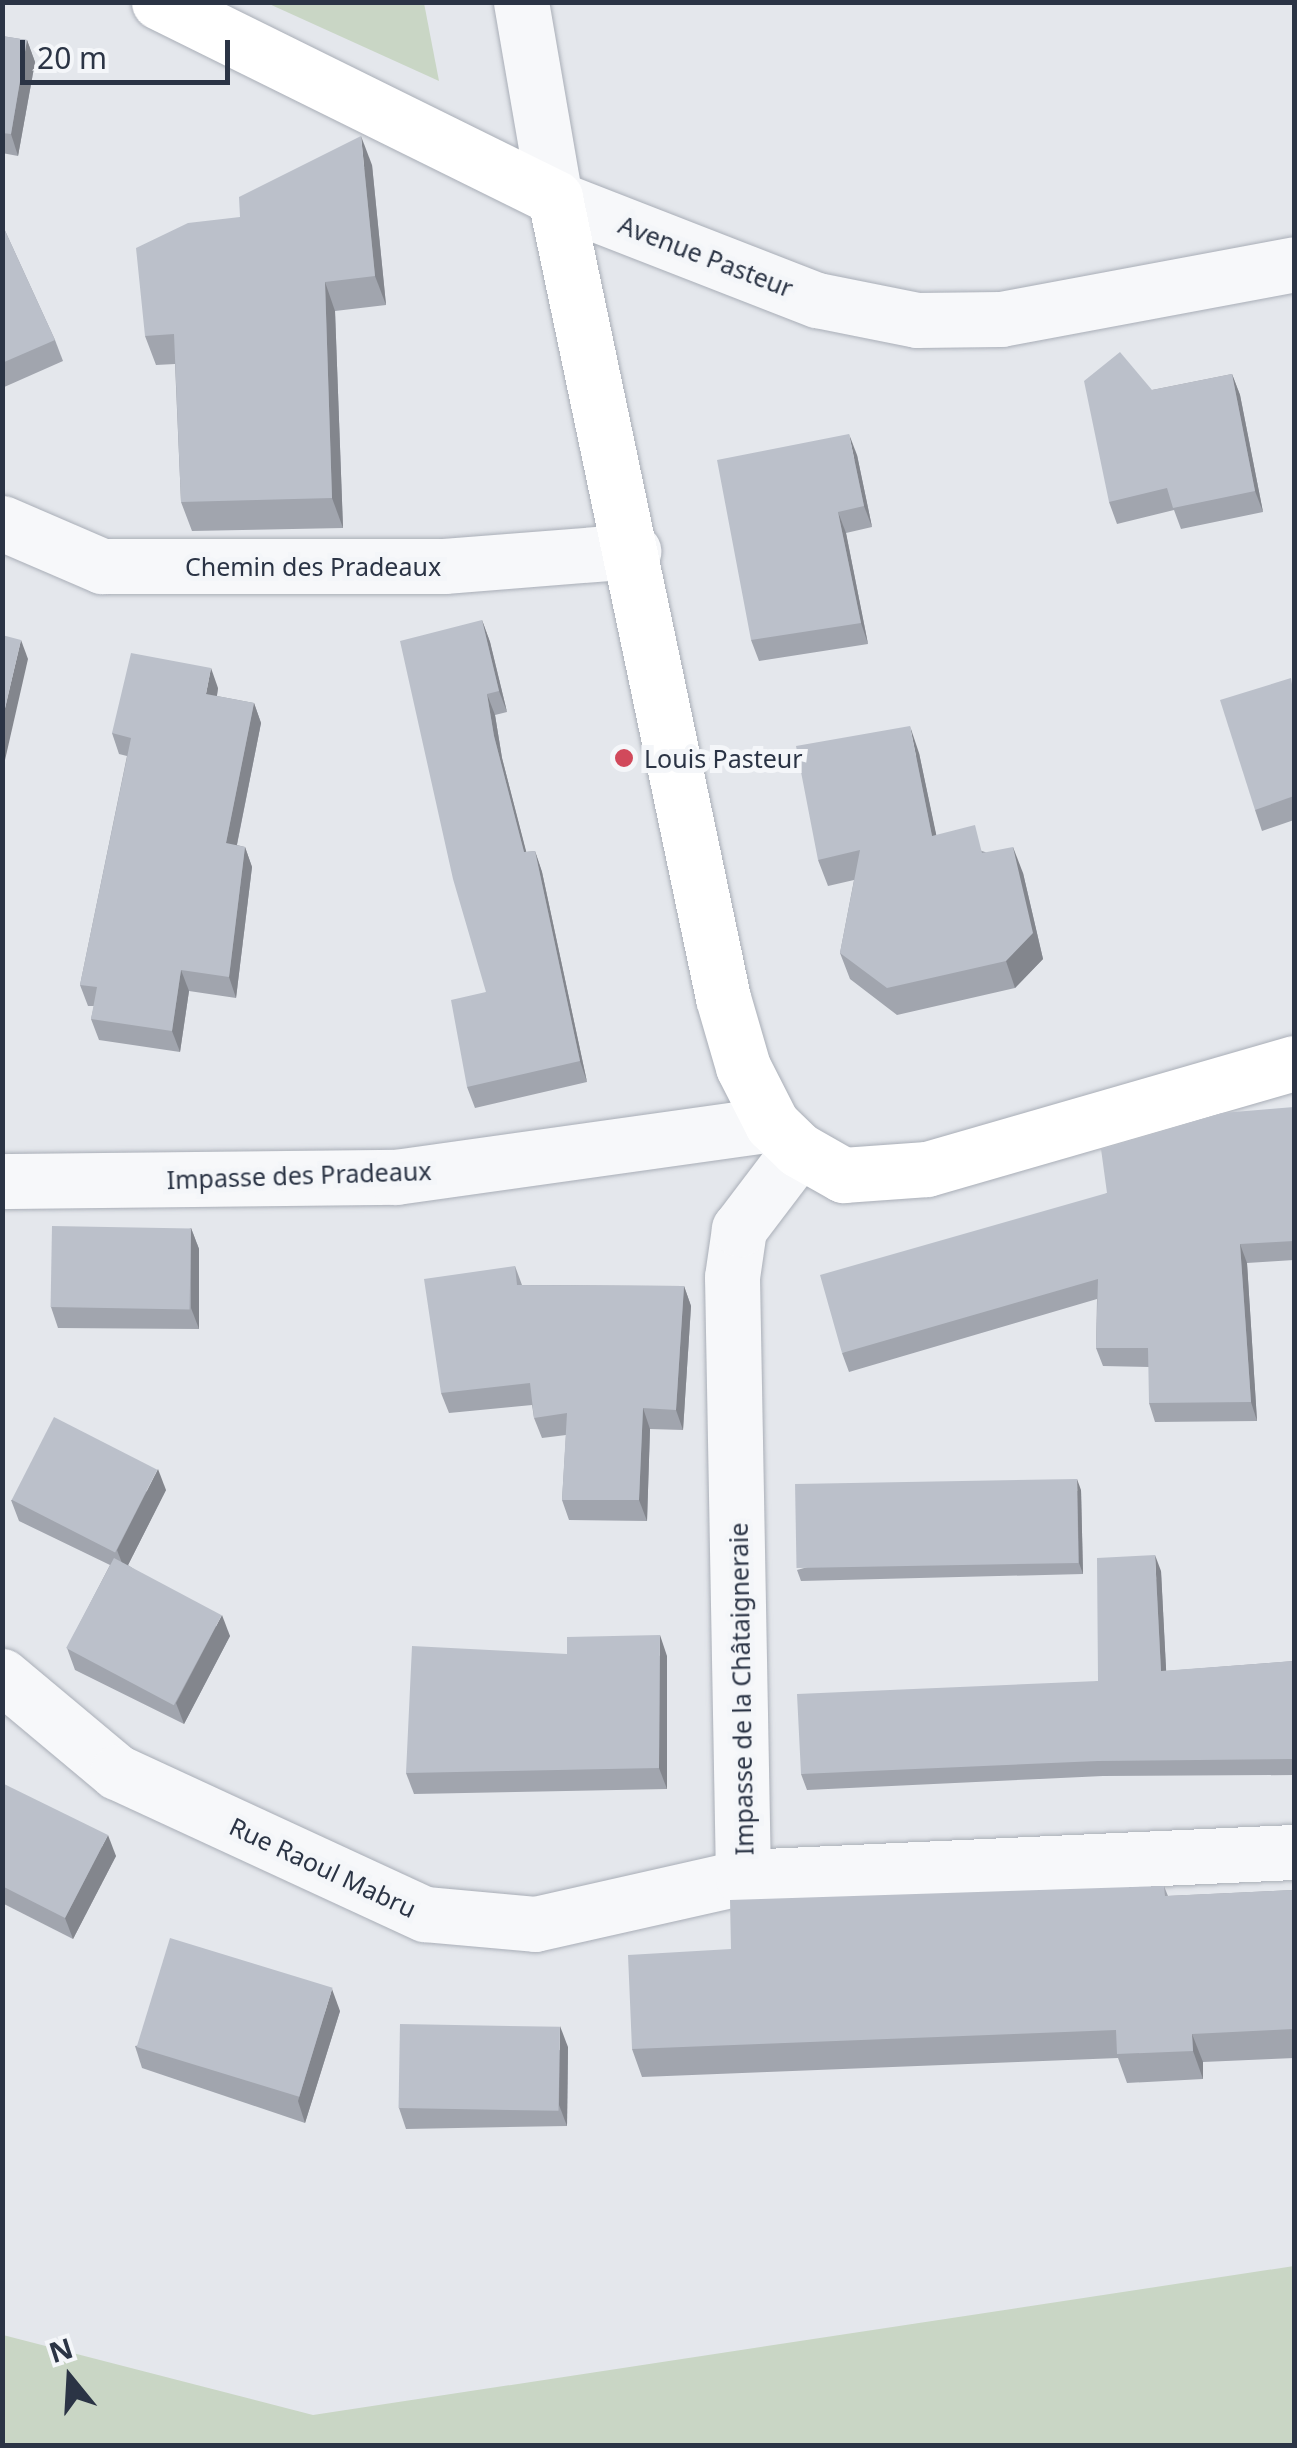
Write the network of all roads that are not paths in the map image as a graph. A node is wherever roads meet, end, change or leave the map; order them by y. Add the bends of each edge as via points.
1 (159, 2) edge
2 (521, 2) edge
3 (555, 198) junction
4 (1294, 264) edge
5 (2, 522) edge
6 (633, 551) junction
7 (1294, 1064) edge
8 (786, 1137) junction
9 (2, 1181) edge
10 (2, 1676) edge
11 (1294, 1852) edge
12 (744, 1877) junction

1 - 3 main road, Avenue Pasteur
2 - 3 street
3 - 4 street, Avenue Pasteur via 817,300 917,320 1000,319
3 - 6 main road
5 - 6 street, Chemin des Pradeaux via 102,566 444,566
6 - 8 main road via 723,998 743,1068
7 - 8 main road via 928,1170 843,1175
8 - 9 street, Impasse des Pradeaux via 396,1177
8 - 12 street, Impasse de la Châtaigneraie via 739,1230 732,1277
10 - 12 street, Rue Raoul Mabru via 116,1772 425,1914 534,1924
11 - 12 street, Impasse de la Châtaigneraie

